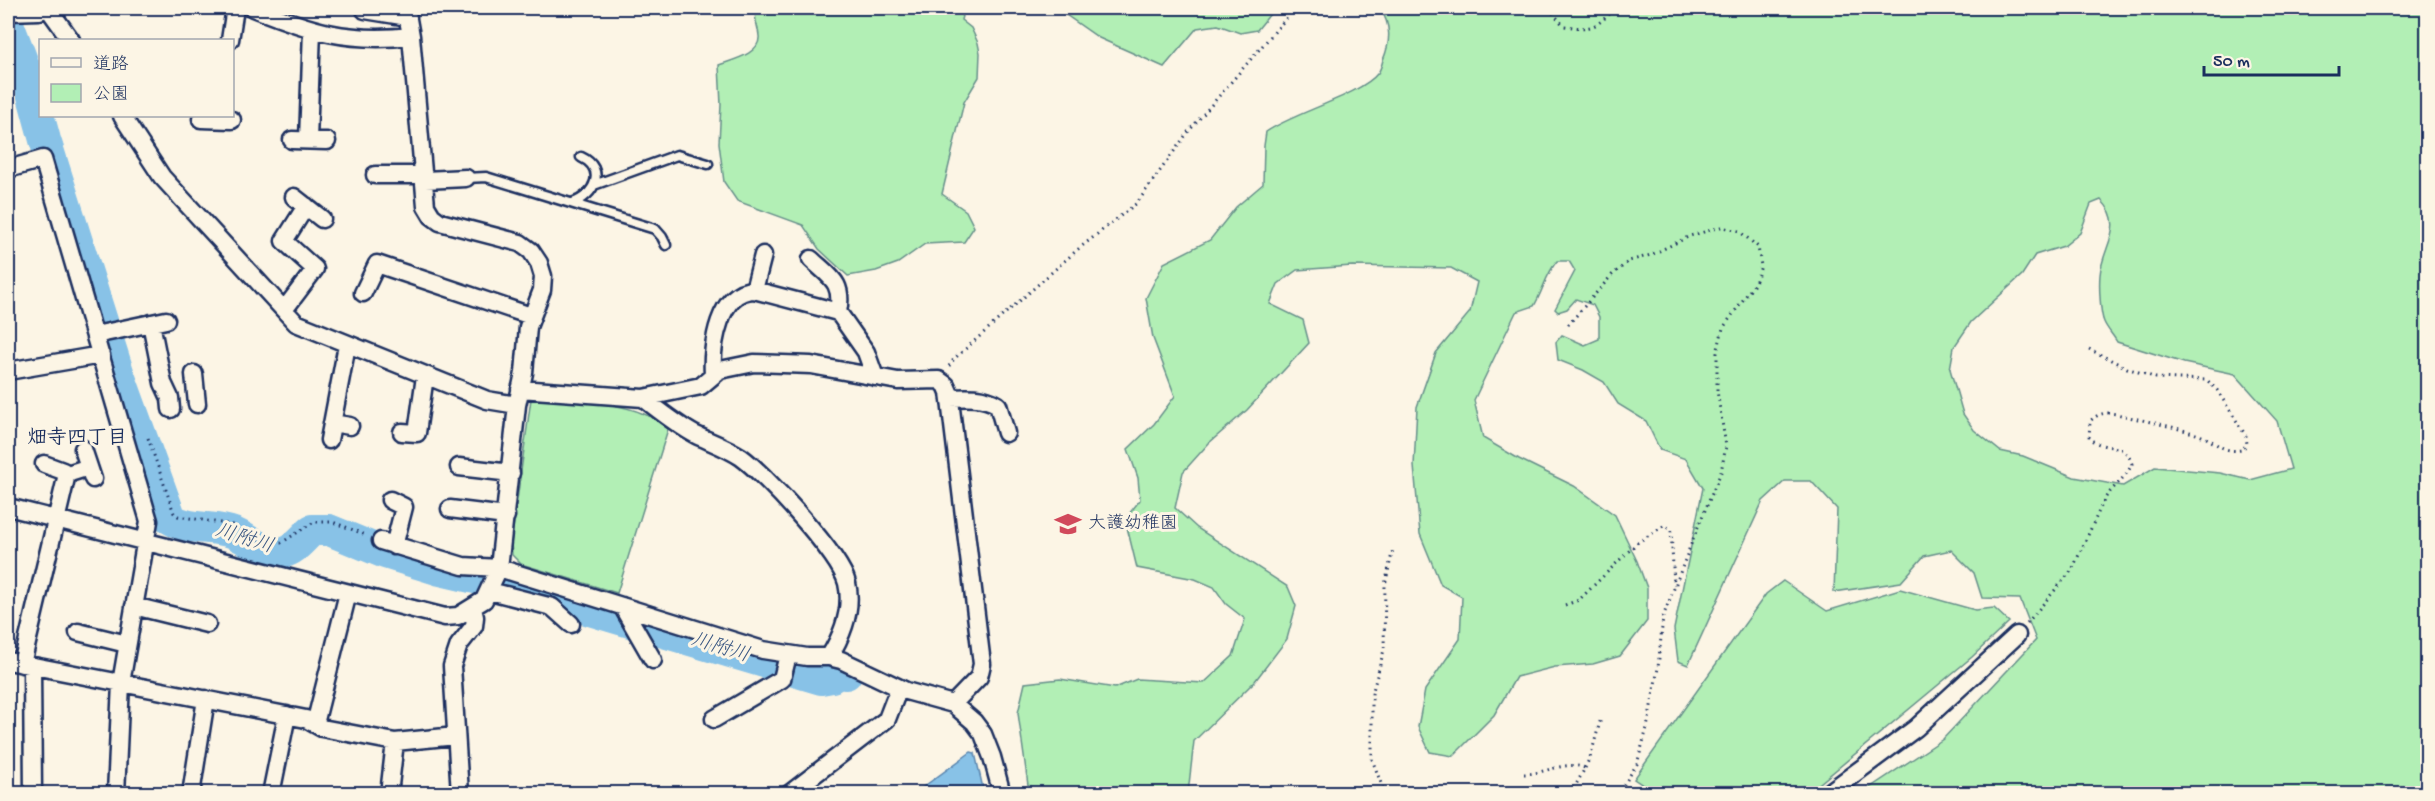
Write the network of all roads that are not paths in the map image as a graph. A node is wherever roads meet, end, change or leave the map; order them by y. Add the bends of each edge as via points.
1 (48, 8) edge
2 (235, 8) edge
3 (253, 8) edge
4 (365, 10) dead end
5 (8, 12) edge
6 (407, 12) edge
7 (312, 30) junction
8 (411, 36) junction
9 (70, 39) edge
10 (230, 39) edge
11 (123, 117) edge
12 (223, 118) edge
13 (201, 119) dead end
14 (327, 141) dead end
15 (581, 157) dead end
16 (708, 164) dead end
17 (8, 169) edge
18 (375, 175) dead end
19 (424, 177) junction
20 (466, 178) joint
21 (594, 185) junction
22 (572, 203) junction
23 (322, 219) dead end
24 (666, 245) dead end
25 (763, 255) dead end
26 (811, 260) dead end
27 (754, 290) junction
28 (363, 293) dead end
29 (284, 310) junction
30 (838, 312) junction
31 (531, 316) junction
32 (104, 333) junction
33 (347, 345) junction
34 (101, 355) junction
35 (8, 371) edge
36 (194, 374) dead end
37 (713, 374) junction
38 (425, 376) junction
39 (875, 377) junction
40 (518, 397) junction
41 (643, 398) junction
42 (950, 398) junction
43 (332, 423) junction
44 (350, 426) dead end
45 (402, 432) dead end
46 (1006, 433) dead end
47 (329, 440) dead end
48 (83, 449) dead end
49 (44, 464) dead end
50 (459, 467) dead end
51 (511, 473) junction
52 (67, 474) junction
53 (390, 500) dead end
54 (8, 507) edge
55 (450, 509) dead end
56 (506, 516) junction
57 (56, 519) junction
58 (145, 542) junction
59 (495, 580) junction
60 (348, 593) junction
61 (134, 606) junction
62 (473, 609) junction
63 (628, 617) junction
64 (207, 624) dead end
65 (571, 624) dead end
66 (78, 632) dead end
67 (2017, 635) road end
68 (127, 644) junction
69 (835, 659) junction
70 (653, 660) dead end
71 (21, 663) edge
72 (786, 665) junction
73 (121, 683) junction
74 (899, 688) junction
75 (964, 694) junction
76 (206, 699) junction
77 (287, 716) junction
78 (714, 719) dead end
79 (315, 724) junction
80 (456, 736) junction
81 (394, 742) junction
82 (33, 794) edge
83 (116, 794) edge
84 (191, 794) edge
85 (271, 794) edge
86 (389, 794) edge
87 (460, 794) edge
88 (789, 794) edge
89 (1002, 794) edge
90 (1827, 794) edge

1 - 5 street
1 - 9 street
2 - 10 street
3 - 7 street
4 - 6 street
6 - 8 street
7 - 8 street via 377,40
7 - 14 street via 300,140
8 - 19 street
11 - 29 street via 162,177
12 - 13 street
15 - 21 lane via 593,165
16 - 21 lane via 677,156
17 - 32 street via 43,159
18 - 19 street
19 - 20 street
19 - 31 street via 426,206 440,222 520,243 531,251 543,276 542,290
20 - 22 lane via 486,177
21 - 22 lane via 584,198
22 - 24 lane via 655,229
23 - 29 street via 300,202 284,241 315,269
25 - 27 street
26 - 30 street via 838,284
27 - 30 street
27 - 37 street via 744,290 729,303 718,332
28 - 31 street via 377,264
29 - 33 street via 296,324
30 - 39 street via 866,352
31 - 40 street
32 - 34 street
32 - 36 street via 158,322 163,383 170,403 196,398
33 - 38 street
33 - 43 street
34 - 35 street
34 - 58 street via 149,521
37 - 39 street via 754,363 811,365
37 - 41 street via 701,386
38 - 40 street via 488,400
38 - 45 street via 417,433
39 - 42 street via 939,380 946,385
40 - 41 street
40 - 51 street
41 - 69 street via 694,434 741,457 819,537 846,581 849,601
42 - 46 street via 965,397 998,405
42 - 75 street via 982,664 980,677
43 - 44 street
43 - 47 street
48 - 52 street via 91,473
49 - 52 street
50 - 51 street
51 - 56 street
52 - 57 street
53 - 59 street via 404,507 387,543
54 - 57 street
55 - 56 street
56 - 59 street
57 - 58 street
57 - 71 street
58 - 60 street
58 - 61 street
59 - 62 street via 484,600
59 - 63 street
59 - 65 street via 552,607
60 - 62 street via 445,617
60 - 79 street
61 - 64 street
61 - 68 street
62 - 80 street via 474,626 459,645 452,666
63 - 70 street
63 - 72 street via 763,650
66 - 68 street
67 - 90 street via 1916,728
68 - 73 street
69 - 72 street
69 - 74 street
71 - 73 street
71 - 82 street
72 - 78 street via 782,679
73 - 76 street
73 - 83 street
74 - 75 street
74 - 88 street via 887,719
75 - 89 street via 992,757
76 - 77 street
76 - 84 street
77 - 79 street
77 - 85 street
79 - 81 street
80 - 81 street
80 - 87 street
81 - 86 street

